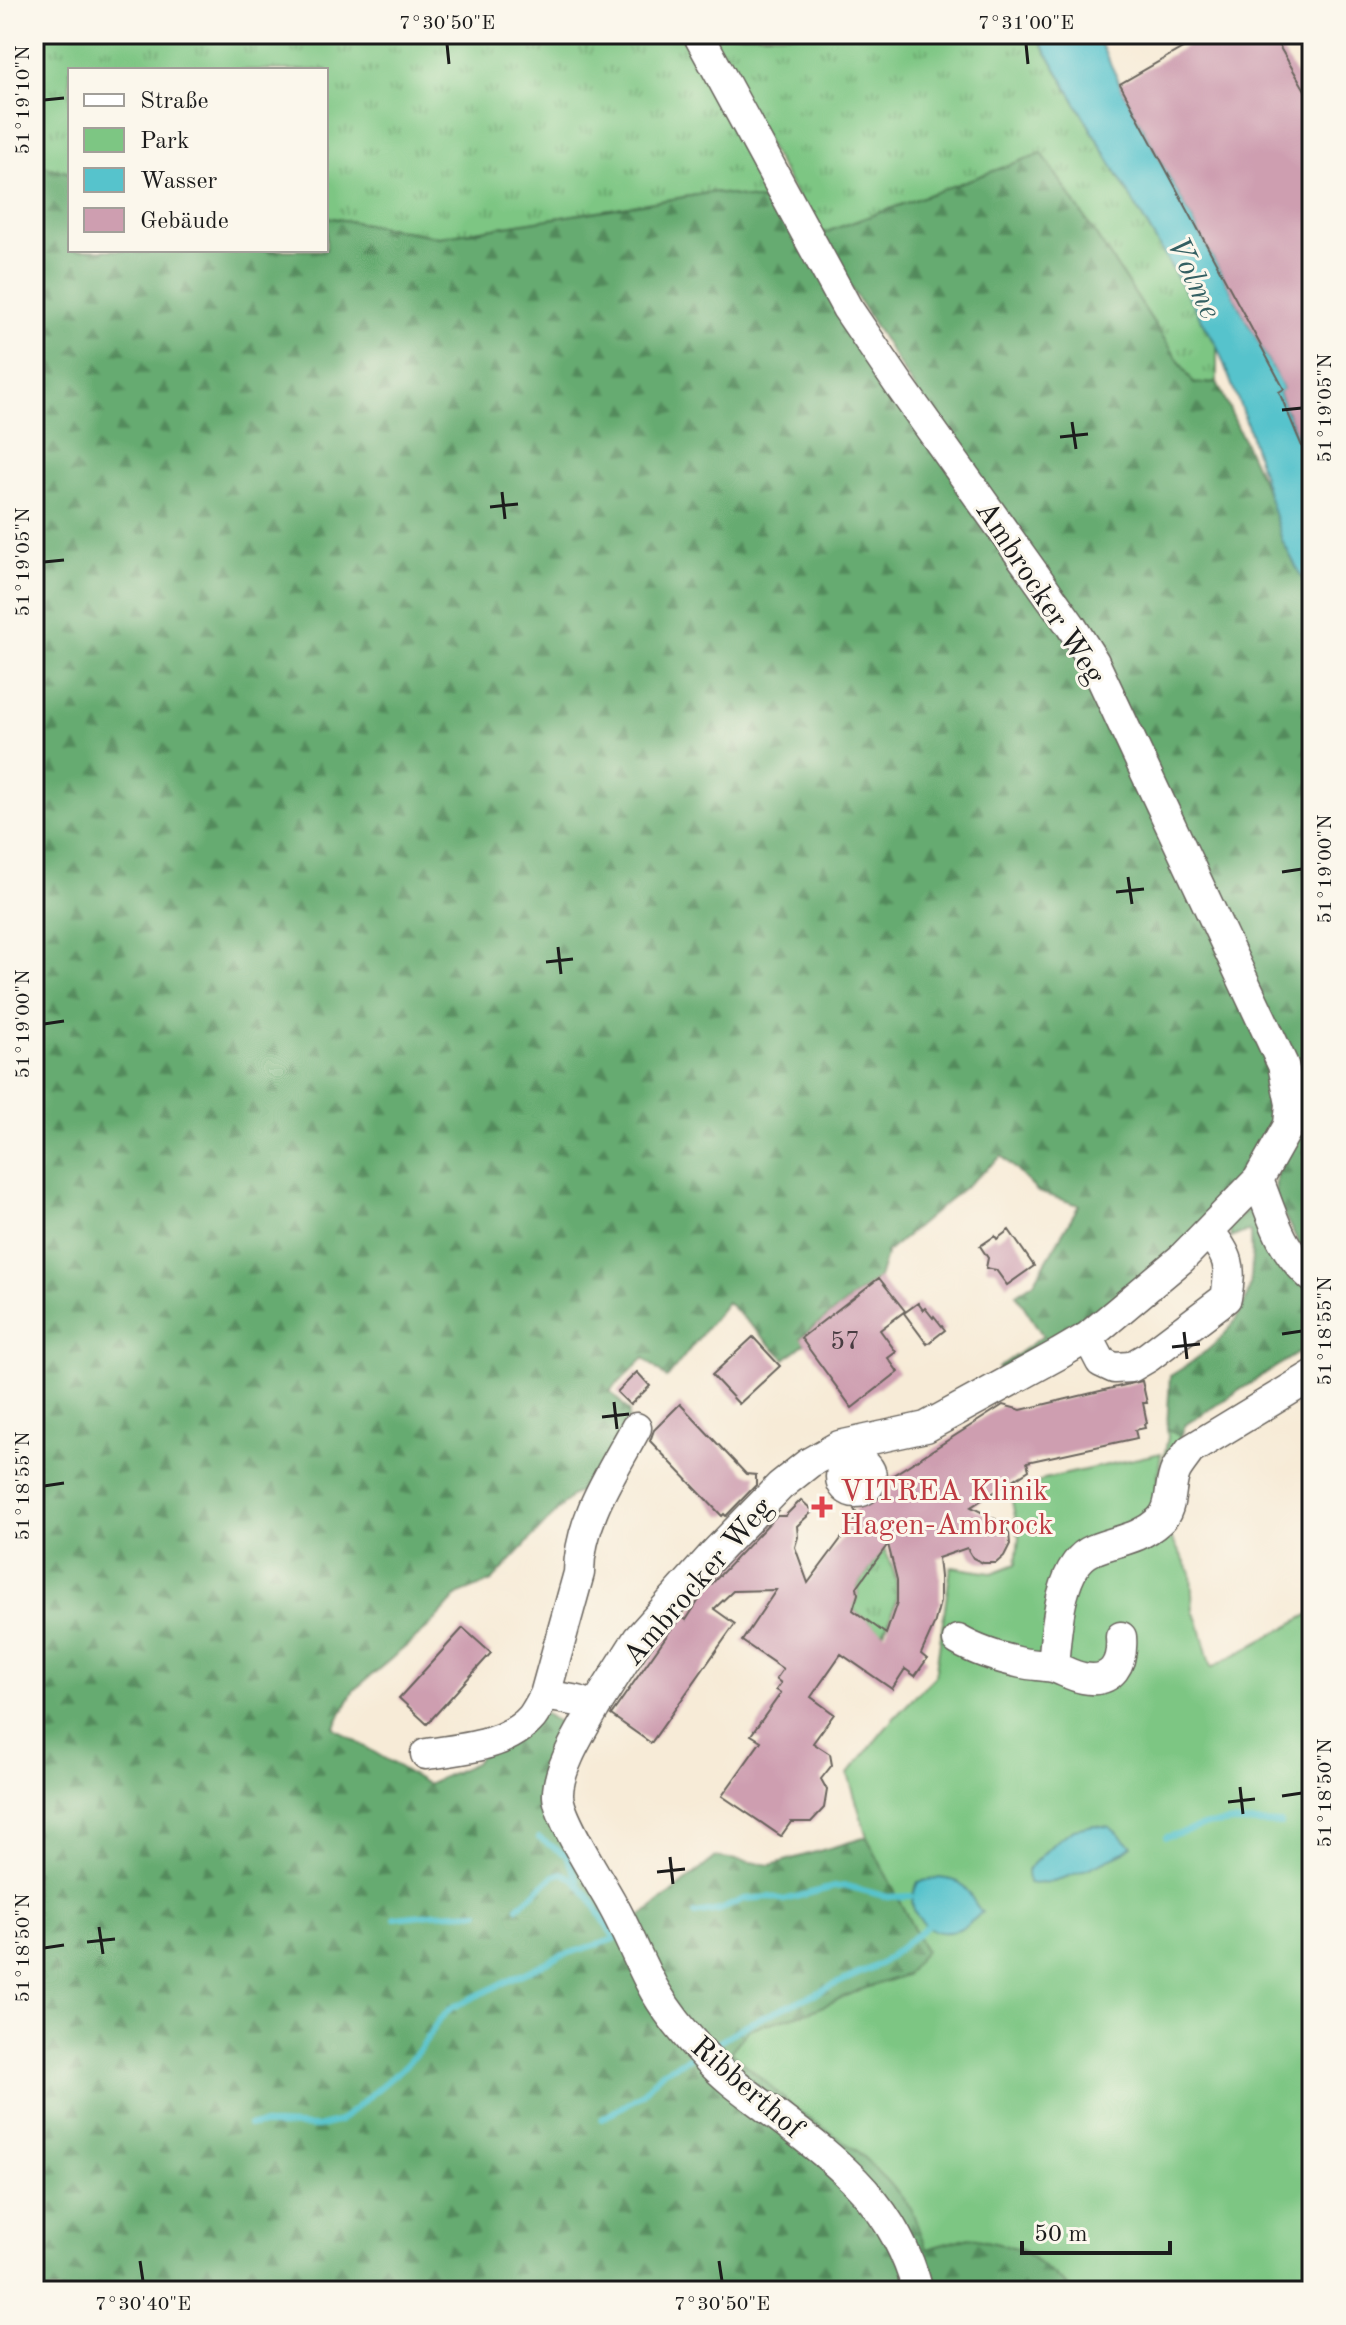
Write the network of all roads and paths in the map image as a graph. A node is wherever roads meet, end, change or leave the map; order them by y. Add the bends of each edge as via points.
1 (698, 34) edge
2 (1258, 1180) junction
3 (1209, 1231) junction
4 (1312, 1277) edge
5 (1088, 1337) junction
6 (1312, 1376) edge
7 (636, 1428) dead end
8 (1121, 1637) dead end
9 (958, 1640) dead end
10 (1053, 1667) junction
11 (545, 1695) junction
12 (595, 1707) junction
13 (426, 1754) dead end
14 (569, 1828) joint
15 (918, 2291) edge

1 - 2 lane, Ambrocker Weg via 847,308 1094,662 1283,1065 1291,1104 1289,1125
2 - 3 lane, Ambrocker Weg
2 - 4 lane via 1284,1247
3 - 5 lane, Ambrocker Weg
3 - 5 lane via 1227,1256 1226,1298 1131,1367 1101,1362
5 - 12 lane, Ambrocker Weg via 926,1427 856,1452 839,1446 809,1463 761,1505 638,1639
6 - 10 lane via 1190,1450 1177,1469 1161,1520 1141,1535 1078,1560 1061,1603
7 - 11 lane via 594,1506
8 - 10 lane via 1121,1658 1101,1678 1080,1678
9 - 10 lane via 976,1651
11 - 12 lane
11 - 13 lane via 514,1732 477,1747
12 - 14 lane, Ambrocker Weg via 565,1761 558,1796
14 - 15 lane, Ribberthof via 679,2025 736,2085 866,2191 893,2227

